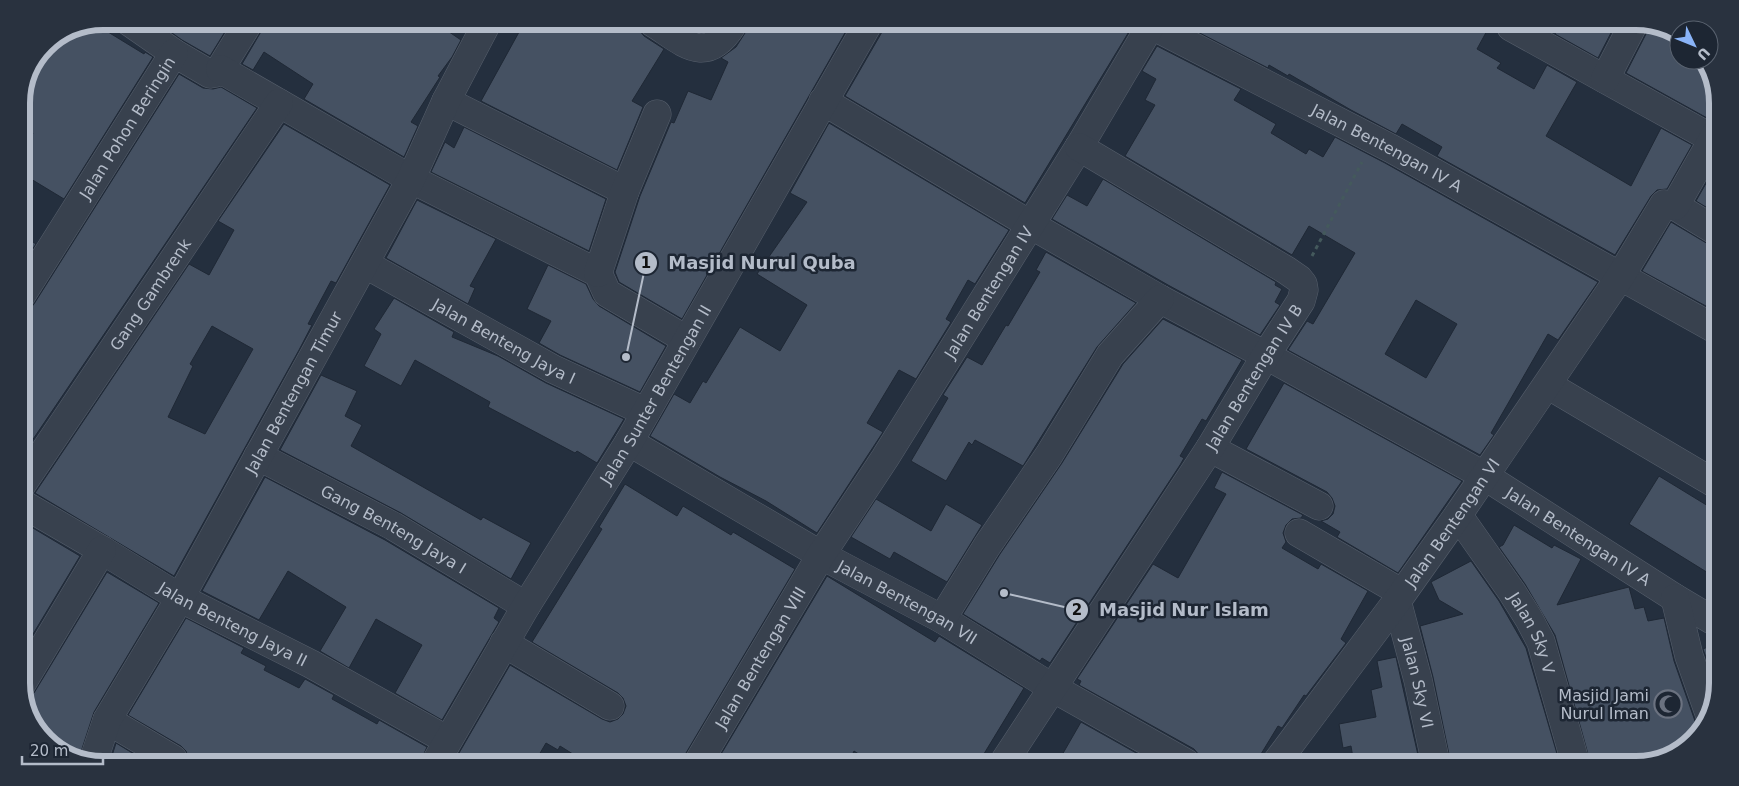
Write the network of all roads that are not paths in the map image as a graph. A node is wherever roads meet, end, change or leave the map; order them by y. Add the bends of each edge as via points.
1 (141, 30) edge
2 (244, 30) edge
3 (478, 30) edge
4 (663, 30) edge
5 (728, 30) edge
6 (864, 30) edge
7 (1149, 30) edge
8 (1159, 30) edge
9 (1516, 30) edge
10 (1630, 30) edge
11 (174, 53) junction
12 (220, 69) junction
13 (1605, 80) junction
14 (446, 101) junction
15 (823, 101) junction
16 (279, 103) junction
17 (658, 114) dead end
18 (1709, 132) edge
19 (1709, 146) edge
20 (1080, 147) junction
21 (411, 178) junction
22 (625, 191) junction
23 (1676, 206) junction
24 (1031, 225) junction
25 (1709, 227) edge
26 (365, 264) junction
27 (598, 273) junction
28 (1620, 276) junction
29 (30, 282) edge
30 (1160, 299) junction
31 (1709, 326) edge
32 (687, 340) junction
33 (1266, 355) junction
34 (1548, 384) junction
35 (646, 412) junction
36 (629, 442) junction
37 (1210, 448) junction
38 (258, 456) junction
39 (30, 473) edge
40 (1483, 475) junction
41 (1709, 480) edge
42 (1319, 506) dead end
43 (30, 508) edge
44 (1458, 515) junction
45 (1299, 533) dead end
46 (102, 550) junction
47 (821, 555) junction
48 (1399, 597) junction
49 (180, 598) junction
50 (1675, 598) junction
51 (526, 606) junction
52 (1709, 618) edge
53 (942, 619) junction
54 (504, 643) junction
55 (30, 672) edge
56 (1053, 688) junction
57 (1706, 704) edge
58 (610, 706) dead end
59 (107, 720) junction
60 (442, 750) edge
61 (95, 755) edge
62 (168, 756) edge
63 (702, 756) edge
64 (1008, 756) edge
65 (1174, 756) edge
66 (1281, 756) edge
67 (1434, 756) edge
68 (1574, 756) edge

1 - 11 street
2 - 12 street
3 - 14 street, Jalan Bentengan Timur
4 - 5 street via 691,47 703,49 715,44
6 - 15 street, Jalan Sunter Bentengan II
7 - 20 street, Jalan Bentengan IV
8 - 28 street, Jalan Bentengan IV A via 1374,140
9 - 13 street
10 - 13 street
11 - 12 street, Jalan Pohon Beringin via 210,74
11 - 29 street, Jalan Pohon Beringin
12 - 16 street
13 - 18 street
14 - 21 street, Jalan Bentengan Timur
14 - 22 street
15 - 24 street, Jalan Bentengan IV A
15 - 32 street, Jalan Sunter Bentengan II
16 - 21 street
16 - 39 street, Gang Gambrenk
17 - 22 street
19 - 23 street
20 - 24 street, Jalan Bentengan IV
20 - 33 street, Jalan Bentengan IV B via 1299,279 1304,290 1301,302
21 - 26 street, Jalan Bentengan Timur
21 - 27 street
22 - 27 street
23 - 25 street
23 - 28 street, Jalan Bentengan VI via 1664,204
24 - 30 street, Jalan Bentengan IV A
24 - 47 street, Jalan Bentengan IV
26 - 35 street, Jalan Benteng Jaya I via 553,369
26 - 38 street, Jalan Bentengan Timur
27 - 32 street via 607,293
28 - 31 street, Jalan Bentengan IV A
28 - 34 street, Jalan Bentengan VI
30 - 33 street, Jalan Bentengan IV A
30 - 53 street via 1110,355 1050,455 987,546
32 - 35 street, Jalan Sunter Bentengan II
33 - 37 street, Jalan Bentengan IV B
33 - 40 street, Jalan Bentengan IV A
34 - 40 street, Jalan Bentengan VI
34 - 41 street
35 - 36 street, Jalan Sunter Bentengan II
36 - 47 street, Jalan Bentengan VII
36 - 51 street, Jalan Sunter Bentengan II
37 - 42 street
37 - 56 street, Jalan Bentengan IV B
38 - 49 street, Jalan Bentengan Timur
38 - 51 street, Gang Benteng Jaya I via 394,526
40 - 44 street, Jalan Bentengan VI
40 - 50 street, Jalan Bentengan IV A
43 - 46 street, Jalan Benteng Jaya II
44 - 48 street, Jalan Bentengan VI
44 - 68 street, Jalan Sky V via 1512,592 1541,642
45 - 48 street
46 - 49 street, Jalan Benteng Jaya II
46 - 55 street
47 - 53 street, Jalan Bentengan VII
47 - 63 street, Jalan Bentengan VIII
48 - 66 street, Jalan Bentengan VI
48 - 67 street, Jalan Sky VI
49 - 59 street, Jalan Bentengan Timur
49 - 60 street, Jalan Benteng Jaya II via 311,664
50 - 52 street, Jalan Bentengan IV A
50 - 57 street via 1689,656
51 - 54 street, Jalan Sunter Bentengan II
53 - 56 street, Jalan Bentengan VII
54 - 58 street
54 - 60 street, Jalan Sunter Bentengan II
56 - 64 street, Jalan Bentengan IV B
56 - 65 street, Jalan Bentengan VII
59 - 61 street, Jalan Bentengan Timur
59 - 62 street

